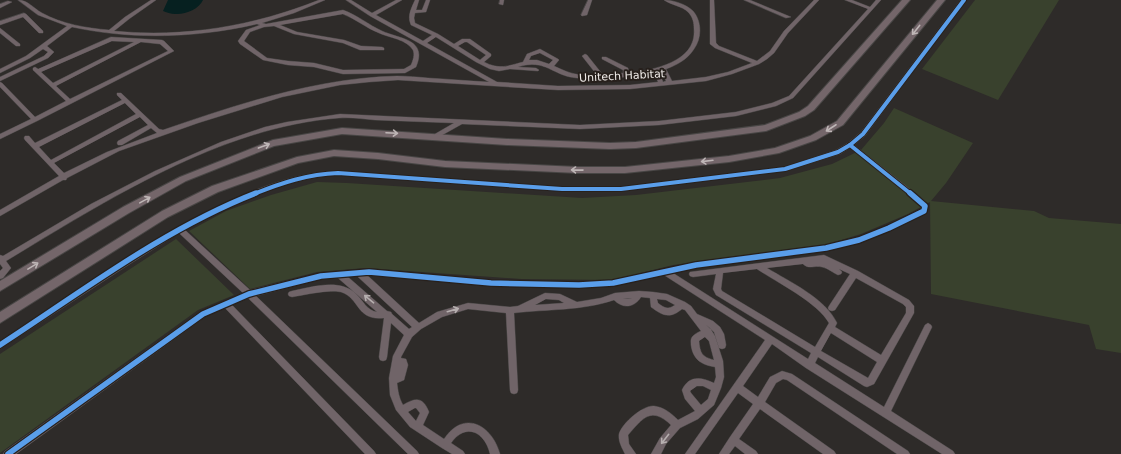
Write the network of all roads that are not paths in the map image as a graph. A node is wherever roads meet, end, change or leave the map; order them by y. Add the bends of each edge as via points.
1 (20, 0) edge
2 (154, 0) edge
3 (323, 0) edge
4 (348, 0) edge
5 (400, 0) edge
6 (417, 0) edge
7 (428, 0) edge
8 (590, 0) edge
9 (666, 0) edge
10 (712, 0) edge
11 (746, 0) edge
12 (817, 0) edge
13 (847, 0) edge
14 (879, 0) edge
15 (906, 0) edge
16 (941, 0) edge
17 (964, 0) edge
18 (10, 2) dead end
19 (0, 6) edge
20 (871, 9) junction
21 (412, 12) junction
22 (372, 15) junction
23 (584, 15) dead end
24 (788, 17) dead end
25 (258, 22) junction
26 (0, 23) edge
27 (274, 24) junction
28 (72, 25) junction
29 (263, 26) junction
30 (0, 30) edge
31 (41, 32) dead end
32 (110, 32) junction
33 (435, 34) junction
34 (142, 40) junction
35 (421, 43) junction
36 (18, 45) dead end
37 (43, 46) junction
38 (454, 46) junction
39 (382, 49) dead end
40 (586, 56) dead end
41 (604, 58) dead end
42 (481, 62) junction
43 (526, 62) junction
44 (757, 63) junction
45 (31, 64) junction
46 (550, 67) junction
47 (509, 68) junction
48 (663, 68) junction
49 (536, 70) dead end
50 (656, 70) junction
51 (0, 71) edge
52 (38, 71) junction
53 (626, 74) junction
54 (602, 77) junction
55 (0, 79) edge
56 (670, 83) junction
57 (0, 84) edge
58 (497, 84) junction
59 (661, 84) junction
60 (52, 85) junction
61 (119, 94) dead end
62 (126, 100) junction
63 (70, 102) junction
64 (141, 114) junction
65 (34, 120) junction
66 (462, 121) junction
67 (152, 125) junction
68 (163, 133) junction
69 (437, 136) junction
70 (0, 137) edge
71 (27, 138) dead end
72 (120, 143) dead end
73 (850, 145) junction
74 (34, 146) junction
75 (50, 163) junction
76 (64, 178) junction
77 (0, 213) edge
78 (179, 229) junction
79 (797, 253) junction
80 (0, 259) edge
81 (801, 262) junction
82 (760, 267) junction
83 (359, 272) junction
84 (665, 272) junction
85 (720, 272) junction
86 (838, 272) dead end
87 (769, 273) junction
88 (855, 273) junction
89 (339, 274) junction
90 (693, 274) dead end
91 (0, 276) edge
92 (0, 286) edge
93 (249, 294) junction
94 (292, 294) dead end
95 (653, 295) junction
96 (226, 304) junction
97 (682, 304) junction
98 (577, 305) junction
99 (832, 308) dead end
100 (519, 309) junction
101 (510, 310) junction
102 (388, 314) junction
103 (696, 317) junction
104 (0, 318) edge
105 (418, 327) junction
106 (830, 328) junction
107 (928, 328) dead end
108 (707, 331) junction
109 (409, 334) junction
110 (770, 340) junction
111 (0, 345) edge
112 (722, 345) dead end
113 (816, 352) junction
114 (383, 357) dead end
115 (883, 361) junction
116 (720, 364) junction
117 (809, 365) junction
118 (737, 387) junction
119 (717, 388) junction
120 (514, 390) dead end
121 (759, 403) junction
122 (402, 411) junction
123 (701, 411) junction
124 (885, 413) junction
125 (677, 425) junction
126 (418, 427) junction
127 (733, 440) junction
128 (445, 445) junction
129 (8, 454) edge
130 (371, 454) edge
131 (414, 454) edge
132 (460, 454) edge
133 (495, 454) edge
134 (631, 454) edge
135 (656, 454) edge
136 (690, 454) edge
137 (724, 454) edge
138 (753, 454) edge
139 (831, 454) edge
140 (905, 454) edge
141 (950, 454) edge

1 - 28 street via 34,12
2 - 32 street
3 - 25 street via 289,14
4 - 22 street
5 - 22 street
6 - 21 street
7 - 21 street via 424,11
8 - 23 street
9 - 48 street via 693,13 697,38 691,51
10 - 44 street via 713,44 717,48
11 - 24 street
12 - 44 street, Unitech Habitat via 786,32 769,56
13 - 20 street
14 - 20 street
15 - 69 main road via 811,108 766,128 689,139 610,146
16 -> 104 main road via 840,123 827,132 795,146 729,159 625,170 445,164 334,153 297,160 215,189 165,214
17 - 73 street via 867,130
18 - 19 street
20 - 66 street via 791,97 774,105 736,114 604,126
21 - 33 street via 413,24
22 - 35 street
25 - 29 street
25 - 32 street via 176,34
26 - 31 street via 26,15
27 - 29 street
27 - 29 street via 343,12 402,40 415,49 417,56 414,66 405,71 343,72 314,65 288,64 262,57 242,43 248,31
27 - 39 street via 296,33 344,42 360,48
28 - 32 street
28 - 37 street
30 - 36 street
33 - 35 street
33 - 38 street
34 - 52 street via 105,41
34 - 60 street
34 - 63 street via 162,42 172,51
35 - 58 street
37 - 45 street via 51,52 50,55
37 - 51 street
38 - 42 street
38 - 42 street via 468,40 488,54
40 - 54 street
41 - 53 street via 626,69
42 - 47 street via 499,69
43 - 46 street via 539,62
43 - 46 street via 530,55 540,51 556,60
43 - 47 street
44 - 56 street, Unitech Habitat via 725,75
45 - 52 street
45 - 55 street
46 - 54 street via 570,76
47 - 49 street
48 - 50 street
48 - 56 street
50 - 53 street
50 - 59 street
52 - 60 street
53 - 54 street
56 - 59 street, Unitech Habitat
57 - 65 street
58 - 59 street, Unitech Habitat via 601,89
58 - 68 street, Unitech Habitat via 398,78 343,83 284,96 195,121
60 - 63 street
61 - 62 street
62 - 64 street
62 - 74 street
63 - 65 street
64 - 67 street
64 - 75 street
65 - 70 street
66 - 69 street
66 - 80 street via 340,116 258,131 198,152 136,182
67 - 68 street
67 - 72 street
68 - 76 street, Unitech Habitat via 102,157
92 -> 69 main road via 183,179 273,143 342,131
71 - 74 street
73 - 78 street via 824,157 785,169 621,189 562,189 331,173 308,176 267,188 216,209
73 - 79 street via 916,196 925,208 921,213 900,224 859,240
74 - 75 street
75 - 76 street
76 - 77 street, Unitech Habitat
78 - 93 street
78 - 111 street
79 - 81 street
79 - 84 street via 696,265
80 - 91 street via 7,268
81 - 82 street
81 - 86 street via 810,265 823,264
81 - 87 street via 794,267
81 - 88 street via 824,258
82 - 85 street
82 - 87 street
83 - 84 street via 491,283 579,285 620,282
83 - 89 street
83 - 105 street
84 - 110 street
85 - 90 street
85 - 113 street via 717,290 719,293
87 - 106 street via 817,305 832,319
88 - 99 street
88 - 115 street via 906,302 911,309
89 - 93 street
102 -> 89 street
93 - 96 street
93 - 131 street
94 - 102 street via 340,288 352,293 369,314
95 - 97 street
95 - 97 street via 654,305 668,313 674,312
95 - 98 street via 615,296
96 - 129 street via 203,314
96 - 130 street
97 - 103 street
98 - 100 street
98 - 100 street via 560,297 545,296
100 - 101 street
105 -> 101 street via 440,314 468,306
101 - 120 street
102 - 109 street
102 - 114 street
103 - 108 street
103 - 112 street via 709,321 716,327
105 - 109 street
106 - 113 street
106 - 115 street
107 - 124 street
108 - 116 street
108 - 116 street via 695,339 699,357 705,362
109 - 122 street via 396,360 393,381 394,395
110 - 117 street
110 - 118 street
113 - 115 street via 867,383 871,381
113 - 117 street
116 - 119 street
117 - 124 street
118 - 121 street
118 - 136 street
119 - 123 street via 711,402
119 - 123 street via 697,381 686,390
121 - 127 street
121 - 139 street
121 - 140 street via 773,380 782,375 789,377
122 - 126 street
122 - 126 street via 418,403 425,412
123 - 125 street
124 - 141 street
125 - 134 street via 667,414 658,411 640,414 623,437
125 -> 135 street
126 - 128 street
127 - 137 street
127 - 138 street
128 - 132 street
128 - 133 street via 455,432 473,427 487,436

